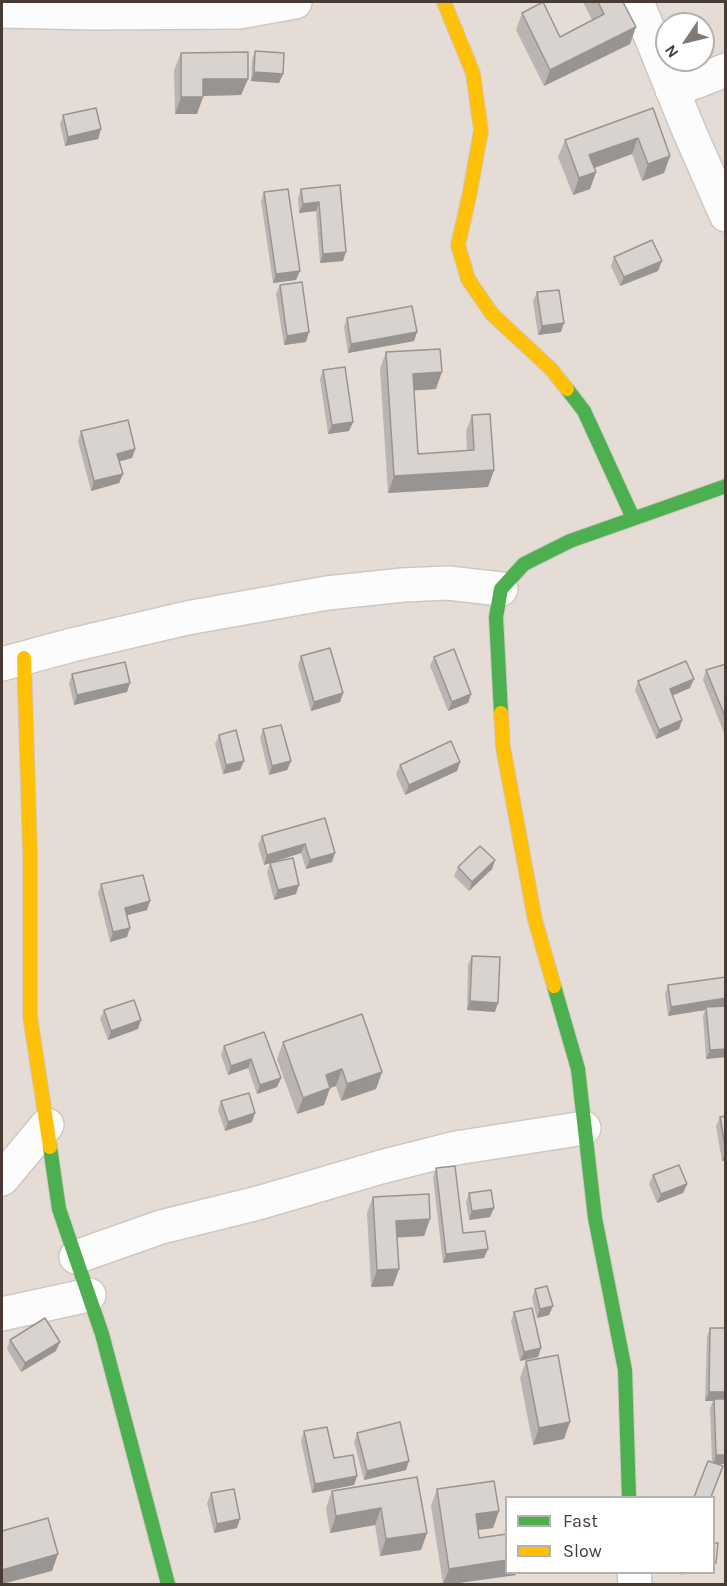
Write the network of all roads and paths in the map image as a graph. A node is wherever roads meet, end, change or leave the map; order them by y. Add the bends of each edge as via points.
1 (295, 2) edge
2 (444, 2) edge
3 (637, 2) edge
4 (2, 11) edge
5 (726, 70) edge
6 (672, 90) junction
7 (726, 215) edge
8 (726, 486) edge
9 (633, 518) junction
10 (501, 589) junction
11 (13, 661) edge
12 (47, 1125) junction
13 (584, 1128) junction
14 (2, 1179) edge
15 (76, 1257) junction
16 (89, 1295) junction
17 (2, 1314) edge
18 (629, 1496) edge
19 (168, 1584) edge

1 - 4 street via 239,12
2 - 9 street via 472,73 481,131 458,245 468,279 492,314 551,369 584,411
3 - 6 street
5 - 6 street
6 - 7 street
8 - 9 street
9 - 10 street via 570,541 524,564
10 - 11 street via 448,583 327,593 187,618
10 - 13 street via 496,617 503,747 535,920 578,1069
11 - 12 street via 30,851 30,1016
12 - 14 street
12 - 15 street via 59,1209
13 - 15 street via 456,1148 381,1167 161,1227
13 - 18 street via 595,1218 625,1370
15 - 16 street
16 - 17 street
16 - 19 street

